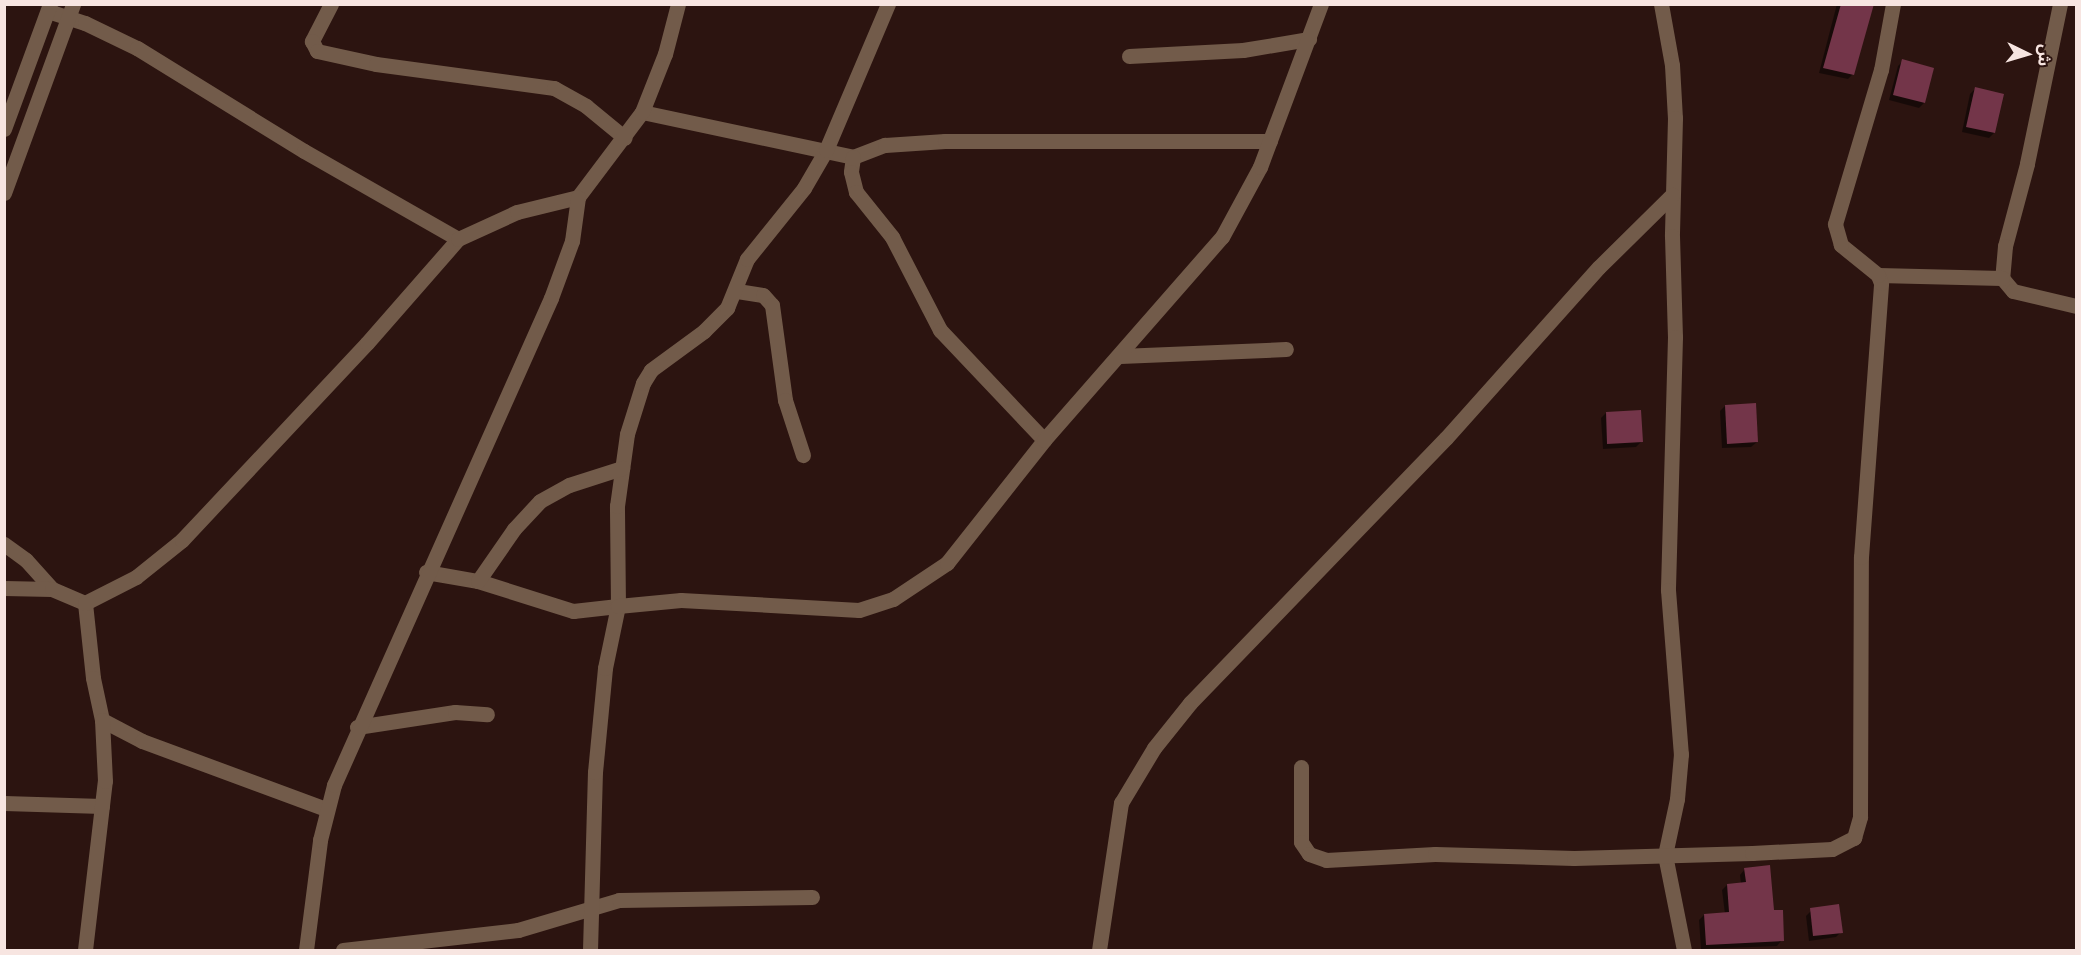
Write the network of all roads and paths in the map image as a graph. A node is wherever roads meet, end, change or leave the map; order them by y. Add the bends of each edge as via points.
1 (331, 4) edge
2 (678, 4) edge
3 (888, 4) edge
4 (1321, 4) edge
5 (1661, 4) edge
6 (1893, 4) edge
7 (2060, 4) edge
8 (49, 8) edge
9 (72, 11) edge
10 (1309, 39) junction
11 (1129, 56) dead end
12 (642, 112) junction
13 (4, 129) edge
14 (624, 138) junction
15 (1270, 141) junction
16 (826, 150) junction
17 (853, 156) junction
18 (4, 193) edge
19 (1672, 195) junction
20 (578, 197) junction
21 (458, 239) junction
22 (1878, 275) junction
23 (2002, 279) junction
24 (736, 291) junction
25 (2076, 306) edge
26 (1286, 350) dead end
27 (1120, 356) junction
28 (1044, 440) junction
29 (802, 455) dead end
30 (622, 468) junction
31 (4, 544) edge
32 (426, 572) junction
33 (478, 581) junction
34 (4, 588) edge
35 (52, 589) junction
36 (85, 603) junction
37 (618, 606) junction
38 (487, 714) dead end
39 (102, 720) junction
40 (357, 727) junction
41 (1301, 767) dead end
42 (4, 803) edge
43 (102, 806) junction
44 (326, 808) junction
45 (1665, 855) junction
46 (812, 897) dead end
47 (591, 906) junction
48 (85, 951) edge
49 (306, 951) edge
50 (343, 951) edge
51 (590, 951) edge
52 (1099, 951) edge
53 (1684, 951) edge

1 - 14 street via 312,41 317,51 376,64 554,88 586,106
2 - 12 street via 665,54
3 - 16 street
4 - 10 street
5 - 19 street via 1674,91
6 - 22 street via 1881,70 1835,224 1841,245
7 - 23 street via 2027,164 2005,246
8 - 9 street
8 - 13 street
9 - 18 street
9 - 21 street
10 - 11 street via 1243,50
10 - 15 street
12 - 14 street
12 - 16 street
14 - 20 street
15 - 17 street via 945,141 885,145
15 - 27 street via 1249,192 1222,237
16 - 17 street
16 - 24 street via 804,188 747,259
17 - 28 street via 851,172 856,192 892,237 940,330
19 - 45 street via 1675,337 1668,590 1681,770
19 - 52 street via 1599,267 1454,430 1190,703 1154,748 1121,803
20 - 21 street via 517,212
20 - 32 street via 572,241 551,298
21 - 36 street via 367,343 182,540 136,577
22 - 23 street
22 - 45 street via 1881,308 1861,557 1858,831 1850,842 1832,849
23 - 25 street via 2013,291
24 - 29 street via 763,295 772,304 785,400
24 - 30 street via 718,318 647,376 627,434
26 - 27 street
27 - 28 street
28 - 37 street via 962,548 934,574 893,599 846,611 681,600
30 - 33 street via 569,485 540,501 514,529
30 - 37 street via 615,529
31 - 35 street via 26,560
32 - 33 street
32 - 40 street
33 - 37 street via 563,609 584,612
34 - 35 street
35 - 36 street
36 - 39 street
37 - 47 street via 599,724
38 - 40 street via 455,712
39 - 43 street
39 - 44 street via 142,741
40 - 44 street
41 - 45 street via 1301,842 1309,854 1326,860 1425,854 1574,858
42 - 43 street
43 - 48 street
44 - 49 street
45 - 53 street
46 - 47 street via 659,897
47 - 50 street via 518,930
47 - 51 street

